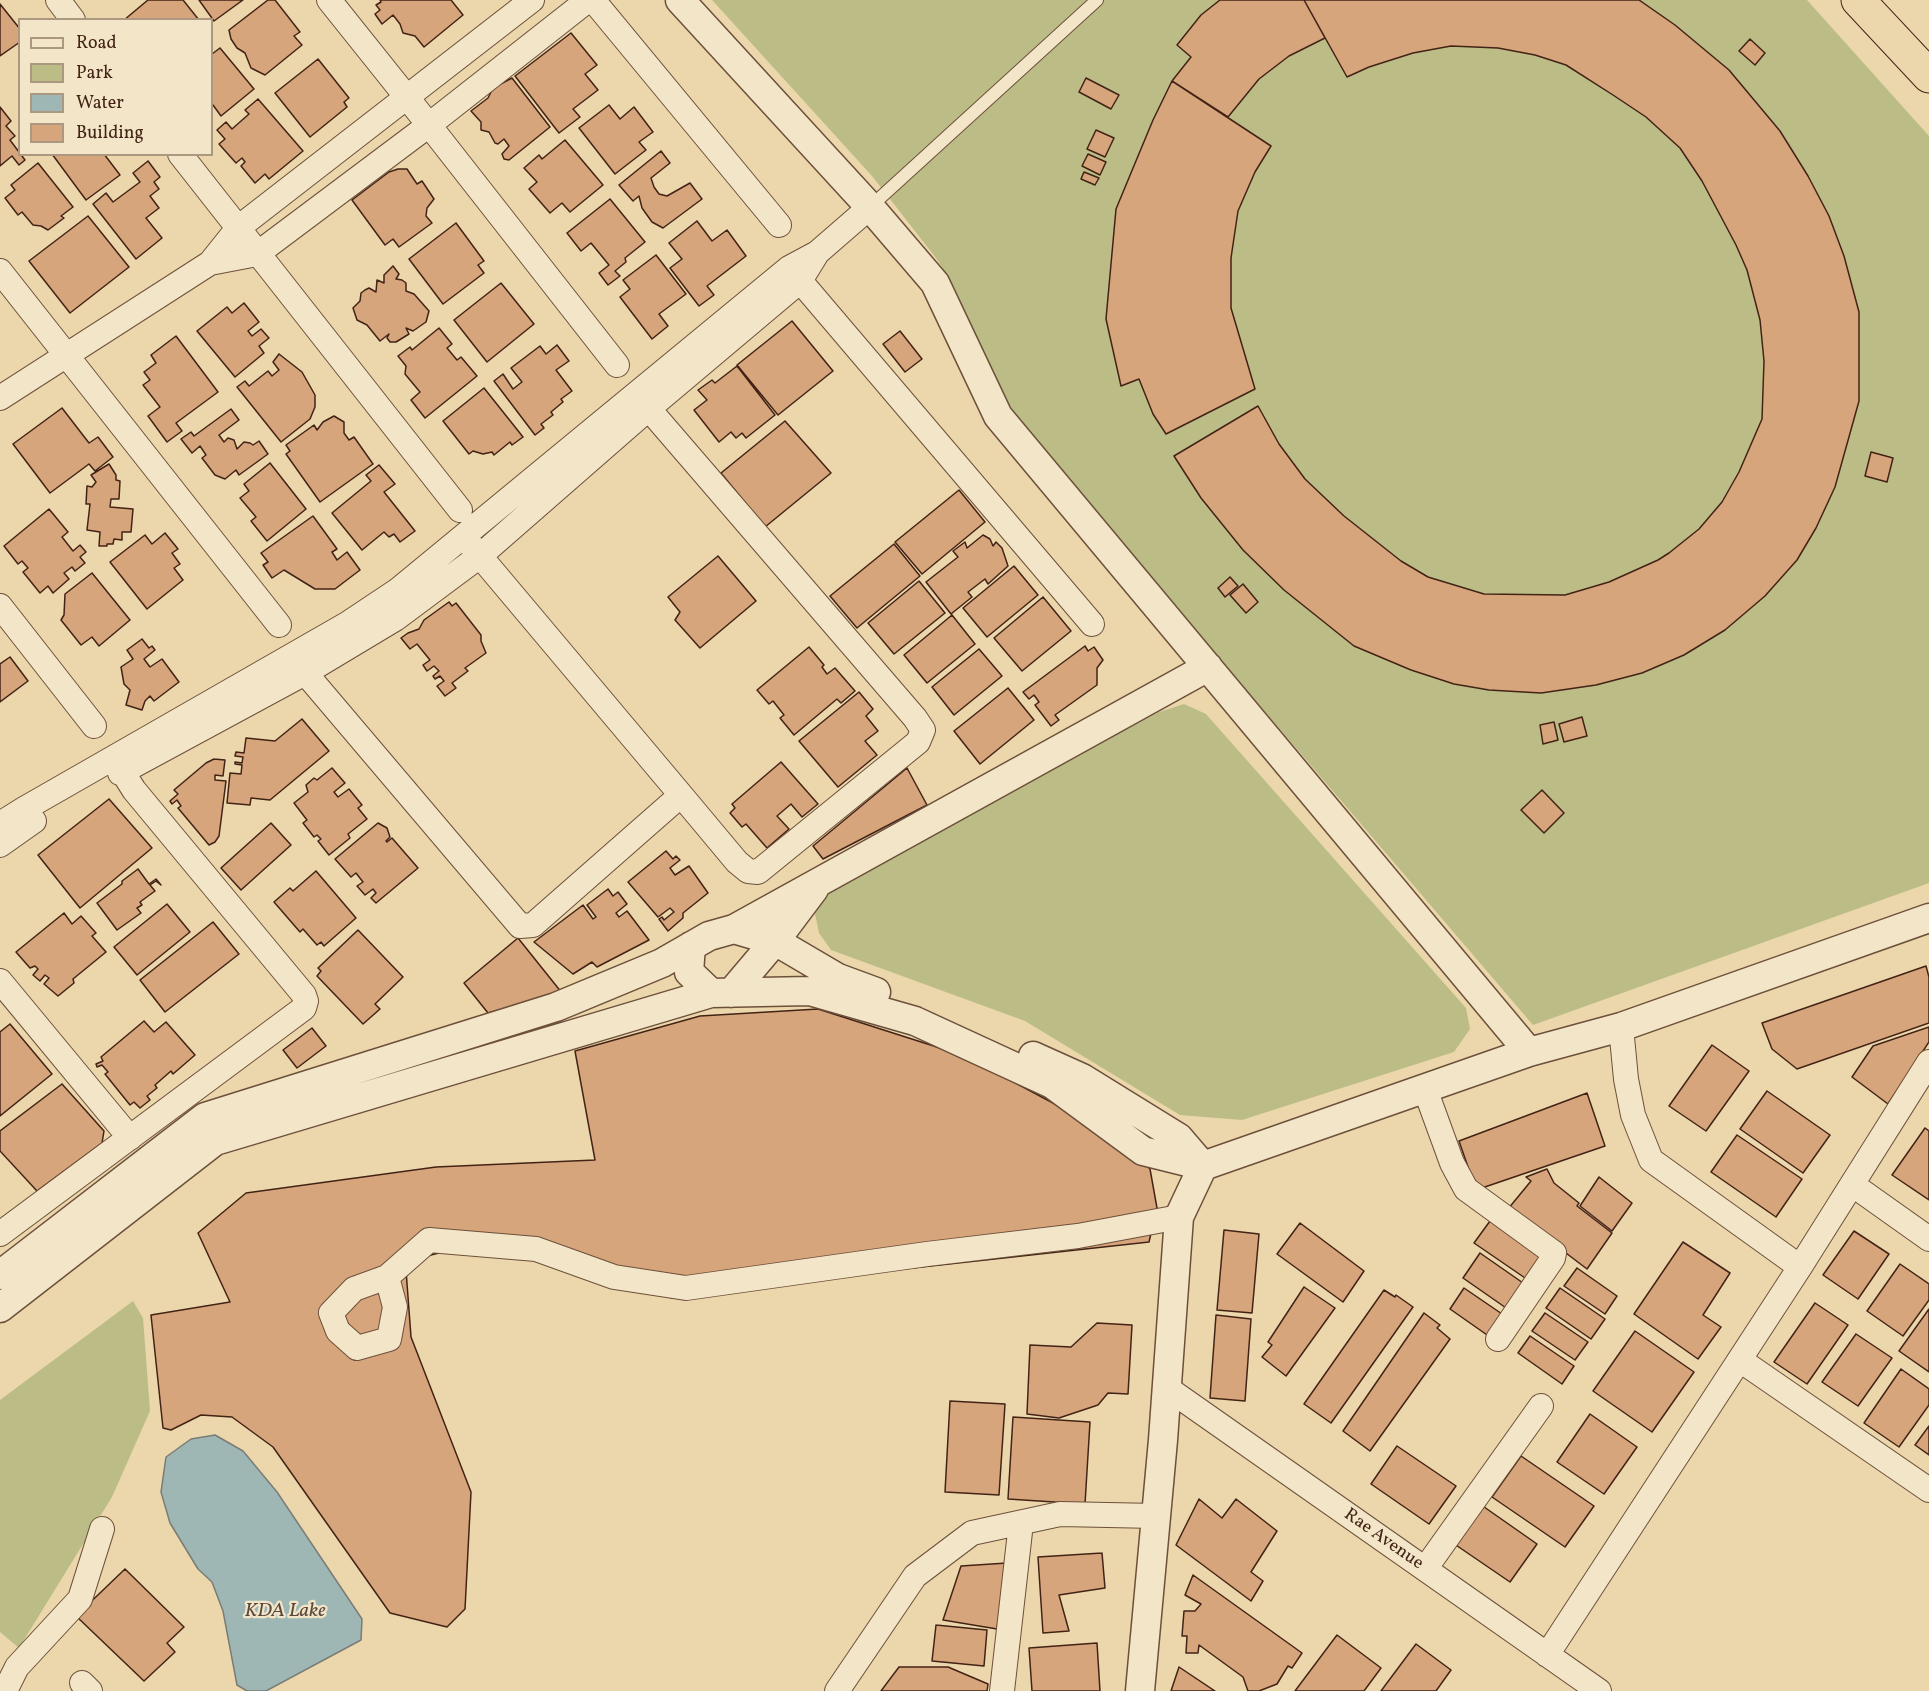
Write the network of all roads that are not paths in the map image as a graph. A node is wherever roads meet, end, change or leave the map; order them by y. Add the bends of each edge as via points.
1 (58, 0) edge
2 (329, 0) edge
3 (532, 0) edge
4 (588, 0) edge
5 (593, 0) edge
6 (680, 0) edge
7 (1097, 0) edge
8 (1858, 0) edge
9 (1884, 0) edge
10 (72, 18) edge
11 (1929, 54) edge
12 (1929, 76) edge
13 (407, 97) junction
14 (429, 125) junction
15 (182, 156) edge
16 (870, 207) junction
17 (779, 225) dead end
18 (238, 228) junction
19 (257, 254) junction
20 (210, 263) junction
21 (0, 271) edge
22 (795, 274) junction
23 (66, 355) junction
24 (617, 364) dead end
25 (0, 398) edge
26 (641, 402) junction
27 (460, 510) dead end
28 (464, 537) junction
29 (481, 555) junction
30 (0, 606) edge
31 (1092, 624) dead end
32 (279, 625) dead end
33 (298, 664) junction
34 (1208, 667) junction
35 (94, 726) dead end
36 (118, 765) junction
37 (681, 795) junction
38 (0, 825) edge
39 (0, 845) edge
40 (820, 881) junction
41 (798, 910) junction
42 (1929, 918) edge
43 (734, 929) junction
44 (775, 941) junction
45 (691, 946) junction
46 (811, 962) junction
47 (0, 981) edge
48 (721, 993) junction
49 (1622, 1027) junction
50 (1529, 1052) junction
51 (1929, 1062) edge
52 (1425, 1089) junction
53 (130, 1138) junction
54 (1203, 1166) junction
55 (1853, 1185) junction
56 (1179, 1217) junction
57 (0, 1234) edge
58 (1929, 1239) edge
59 (1800, 1268) junction
60 (0, 1275) edge
61 (387, 1277) dead end
62 (0, 1308) edge
63 (1498, 1339) dead end
64 (1740, 1360) junction
65 (1167, 1388) junction
66 (1541, 1406) dead end
67 (1929, 1490) edge
68 (1156, 1516) junction
69 (1021, 1523) junction
70 (102, 1529) dead end
71 (1425, 1569) junction
72 (1547, 1654) junction
73 (4, 1691) edge
74 (837, 1691) edge
75 (1002, 1691) edge
76 (1140, 1691) edge
77 (1599, 1691) edge

1 - 10 street
2 - 13 street
3 - 13 street
4 - 14 street
5 - 17 street
6 - 16 street
7 - 16 lane
8 - 12 highway
9 - 11 highway
13 - 14 street
13 - 18 street
14 - 19 street
14 - 24 street
15 - 18 street
16 - 22 street
16 - 34 street via 935,283 998,416
18 - 19 street
18 - 20 street
19 - 20 street
19 - 27 street
20 - 23 street
21 - 23 street
22 - 26 street
22 - 31 street
23 - 25 street
23 - 32 street
26 - 28 street
26 - 29 street
26 - 37 street via 923,730 918,742 758,872 748,871 737,862
28 - 29 street
28 - 33 street
29 - 33 street via 395,619
29 - 37 street
30 - 35 street
33 - 36 street
33 - 37 street via 520,926 533,925
34 - 40 street
34 - 50 street
36 - 38 street via 24,809
36 - 39 street
36 - 53 street via 134,790 306,1001 304,1008
40 - 41 street
40 - 43 street
41 - 44 street
41 - 46 street
42 - 49 street
43 - 44 street
43 - 45 street
44 - 46 street
44 - 48 street
45 - 48 street via 689,972
45 - 60 street via 662,963 556,1007 205,1117
46 - 54 street via 838,978 951,1019 1082,1078 1179,1138
47 - 53 street
48 - 54 street via 810,991 915,1021 1052,1084 1143,1151
48 - 62 street via 215,1142
49 - 50 street
49 - 59 street via 1626,1079 1651,1160
50 - 52 street
51 - 55 street
52 - 54 street
52 - 63 street via 1452,1163 1466,1189 1554,1253
53 - 57 street
54 - 56 street
55 - 58 street
55 - 59 street
56 - 61 street via 1078,1236 686,1288 614,1277 536,1249 429,1240
56 - 65 street
59 - 64 street
64 - 67 street
64 - 72 street
65 - 68 street
65 - 71 street, Rae Avenue
66 - 71 street
68 - 69 street via 1060,1514
68 - 76 street
69 - 74 street via 972,1533 915,1576
69 - 75 street
70 - 73 street via 80,1599 17,1667
71 - 72 street, Rae Avenue
72 - 77 street, Rae Avenue

